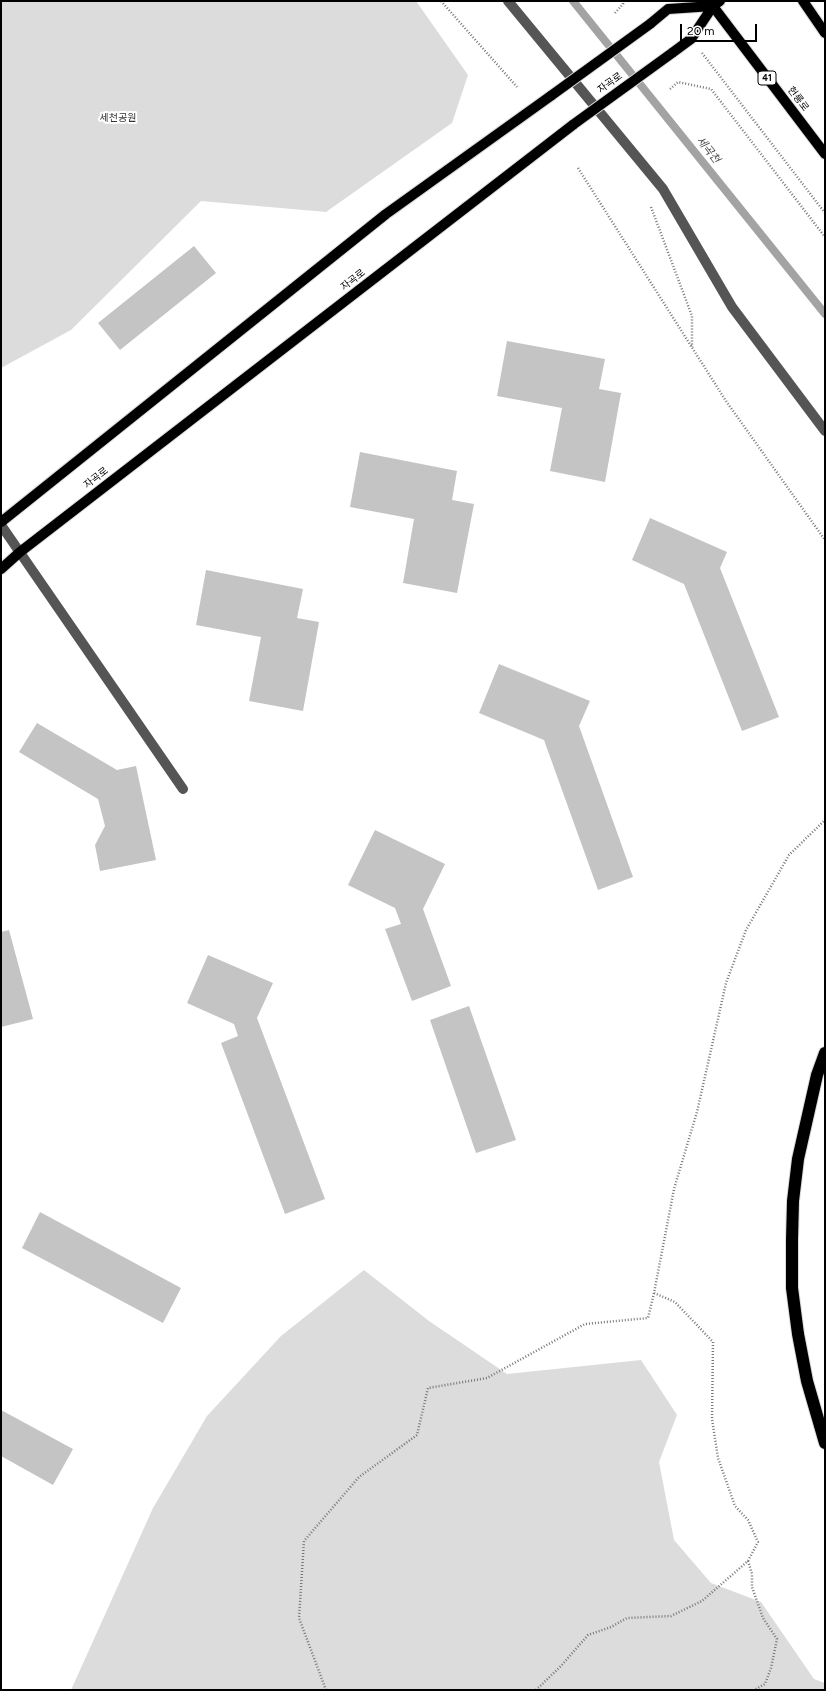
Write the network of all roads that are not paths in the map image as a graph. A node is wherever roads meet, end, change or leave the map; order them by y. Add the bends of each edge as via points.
1 (508, 1) edge
2 (804, 1) edge
3 (714, 3) edge
4 (825, 33) edge
5 (825, 154) edge
6 (825, 431) edge
7 (1, 524) edge
8 (20, 552) junction
9 (1, 569) edge
10 (183, 789) dead end
11 (825, 1053) edge
12 (825, 1443) edge

1 - 6 street via 663,189 732,307
2 - 4 main road
3 - 5 main road, 헌릉로 / 41
3 - 7 main road, bridge via 668,9 386,214
3 - 8 main road, 자곡로, bridge via 691,39 574,124
7 - 8 street
8 - 9 main road, 자곡로
8 - 10 street
11 - 12 highway via 798,1159 792,1240 792,1288 798,1334 807,1381

